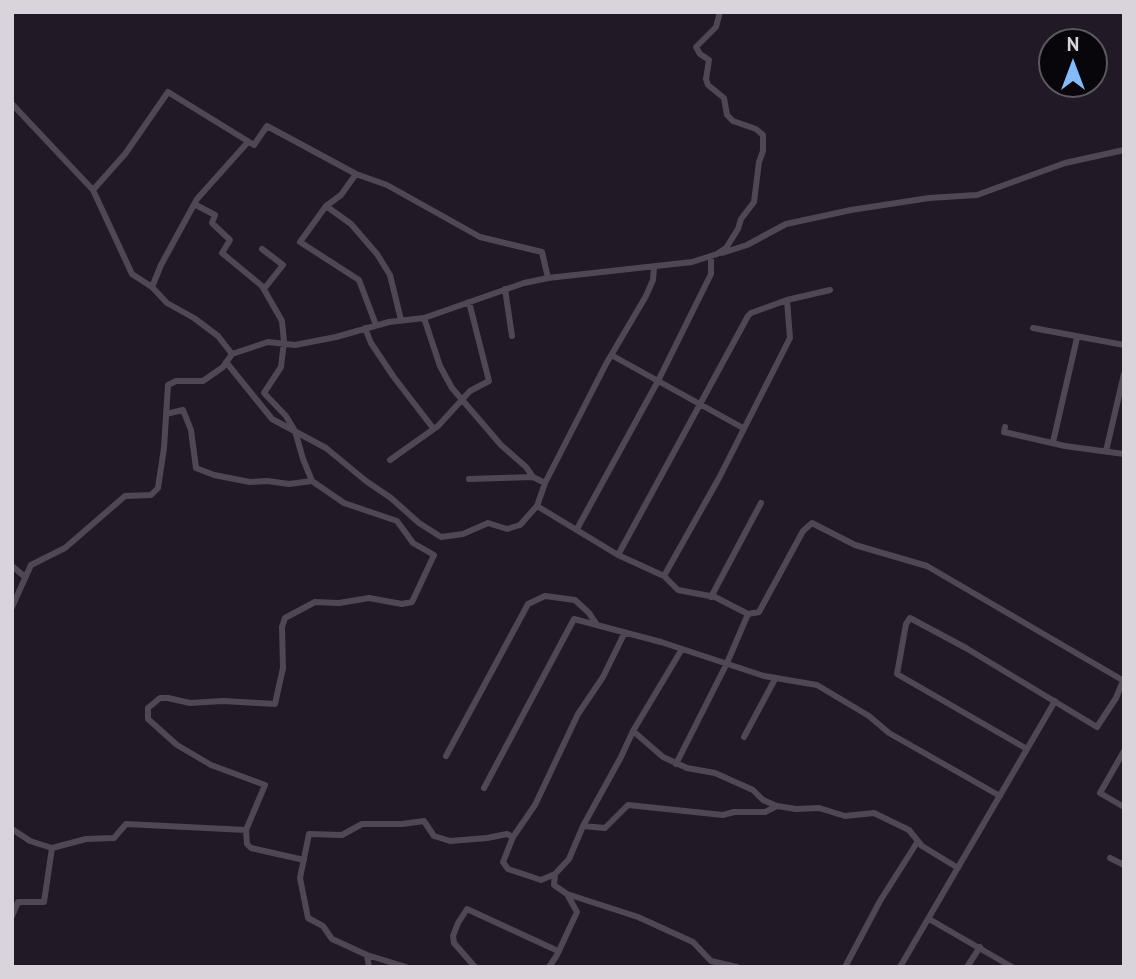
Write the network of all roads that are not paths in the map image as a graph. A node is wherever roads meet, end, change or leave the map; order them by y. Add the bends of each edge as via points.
1 (720, 12) edge
2 (12, 104) edge
3 (248, 142) junction
4 (1124, 150) edge
5 (356, 174) junction
6 (93, 190) junction
7 (196, 205) junction
8 (326, 206) junction
9 (262, 249) dead end
10 (714, 255) junction
11 (654, 267) junction
12 (548, 278) junction
13 (152, 288) junction
14 (264, 289) junction
15 (505, 289) junction
16 (830, 290) dead end
17 (787, 300) junction
18 (469, 302) junction
19 (424, 318) junction
20 (401, 320) junction
21 (376, 325) junction
22 (365, 328) junction
23 (1033, 328) dead end
24 (512, 336) dead end
25 (1077, 338) junction
26 (284, 342) junction
27 (1124, 345) edge
28 (232, 354) junction
29 (613, 356) junction
30 (226, 362) junction
31 (1124, 374) edge
32 (658, 381) junction
33 (463, 399) junction
34 (701, 405) junction
35 (166, 414) junction
36 (1005, 427) dead end
37 (433, 428) junction
38 (743, 428) junction
39 (295, 431) junction
40 (1053, 442) junction
41 (1106, 451) junction
42 (1124, 454) edge
43 (390, 460) dead end
44 (533, 477) junction
45 (469, 479) dead end
46 (313, 481) junction
47 (545, 483) junction
48 (761, 503) dead end
49 (537, 506) junction
50 (577, 529) junction
51 (618, 555) junction
52 (12, 566) edge
53 (664, 576) junction
54 (25, 577) junction
55 (711, 597) junction
56 (12, 607) edge
57 (748, 614) junction
58 (597, 625) junction
59 (624, 634) junction
60 (682, 649) junction
61 (727, 663) junction
62 (775, 679) junction
63 (1123, 681) edge
64 (1055, 701) junction
65 (632, 731) junction
66 (744, 737) dead end
67 (1027, 749) junction
68 (1124, 751) edge
69 (446, 756) dead end
70 (676, 764) junction
71 (484, 788) dead end
72 (1000, 796) junction
73 (776, 806) junction
74 (1124, 807) edge
75 (583, 826) junction
76 (12, 829) edge
77 (246, 830) junction
78 (513, 837) junction
79 (918, 841) junction
80 (52, 848) junction
81 (1110, 858) dead end
82 (303, 860) junction
83 (1124, 865) edge
84 (958, 868) junction
85 (555, 874) junction
86 (568, 894) junction
87 (12, 916) edge
88 (929, 919) junction
89 (979, 947) junction
90 (558, 951) junction
91 (367, 955) junction
92 (369, 967) edge
93 (406, 967) edge
94 (475, 967) edge
95 (549, 967) edge
96 (737, 967) edge
97 (845, 967) edge
98 (900, 967) edge
99 (967, 967) edge
100 (1013, 967) edge

1 - 10 street via 716,27 696,47 709,60 706,79 724,98 727,115 763,135 763,152 754,202 732,239
2 - 6 street
3 - 5 street via 254,145 267,126
3 - 6 street via 168,92 125,154
3 - 7 street
4 - 10 street via 1065,163 977,195 929,198 786,224 747,245
5 - 8 street
5 - 12 street via 387,185 480,237 542,252
6 - 13 street via 132,274
7 - 13 street
7 - 14 street via 215,215 212,223 230,240 222,253
8 - 20 street via 351,224 377,254 390,275
8 - 21 street via 300,242 359,280
9 - 14 street via 283,265
10 - 11 street
10 - 32 street via 711,274
11 - 12 street
11 - 29 street via 646,296
12 - 15 street
13 - 28 street via 218,336
14 - 26 street via 282,321
15 - 18 street
15 - 24 street
16 - 17 street
17 - 34 street via 748,316
17 - 38 street via 790,338
18 - 19 street
18 - 33 street via 489,381
19 - 20 street
19 - 33 street via 440,366
20 - 21 street
21 - 22 street
22 - 26 street via 295,345
22 - 37 street via 393,376
23 - 25 street
25 - 27 street
25 - 40 street
26 - 28 street via 268,342
26 - 39 street via 281,367 264,393
28 - 30 street
29 - 32 street
29 - 47 street
30 - 35 street via 203,381 168,385
30 - 39 street via 272,419
31 - 41 street
32 - 34 street
32 - 50 street
33 - 37 street
33 - 44 street
34 - 38 street
34 - 51 street
35 - 46 street via 183,410 197,468 250,482 289,485
35 - 54 street via 158,488 151,495 125,496 65,548 31,565
36 - 40 street via 1004,432
37 - 43 street
38 - 53 street
39 - 46 street
39 - 49 street via 326,449 441,537 488,523 507,529 520,525
40 - 41 street
41 - 42 street
44 - 45 street
44 - 47 street
46 - 77 street via 344,503 397,521 413,543 434,555 412,602 369,598 315,601 285,618 283,667 275,705 160,698 148,708 148,719 177,745 211,765 265,785
47 - 49 street
48 - 55 street
49 - 50 street
50 - 51 street
51 - 53 street
52 - 54 street
53 - 55 street via 678,590
54 - 56 street
55 - 57 street
57 - 61 street
57 - 63 street via 759,612 803,531 812,523 855,545 927,566
58 - 59 street
58 - 69 street via 575,600 545,596 528,604
58 - 71 street via 574,619
59 - 60 street
59 - 78 street via 578,714 535,805
60 - 61 street
60 - 65 street
61 - 62 street
61 - 70 street
62 - 66 street
62 - 72 street via 817,685 889,733
63 - 64 street via 1097,727
64 - 67 street
64 - 67 street via 909,618 897,674
65 - 70 street
65 - 75 street
67 - 72 street
68 - 74 street via 1100,793
70 - 73 street via 715,773
72 - 84 street
73 - 75 street via 765,812 723,815 628,805 605,828
73 - 79 street via 819,808 845,816 874,813 909,830
75 - 85 street via 569,859
76 - 80 street
77 - 80 street via 126,824 114,838
77 - 82 street via 251,848
78 - 82 street via 450,841 434,836 424,821 362,824 342,835 309,834
78 - 85 street via 503,862 508,869 541,880
79 - 84 street
79 - 97 street
80 - 87 street via 44,902 18,902
81 - 83 street
82 - 91 street via 300,878 308,918 323,926 332,939
84 - 88 street
85 - 86 street via 554,886
86 - 90 street via 577,912
86 - 96 street via 638,917 693,942 711,961
88 - 89 street
88 - 98 street
89 - 99 street
89 - 100 street
90 - 94 street via 467,909 453,936
90 - 95 street
91 - 92 street
91 - 93 street

